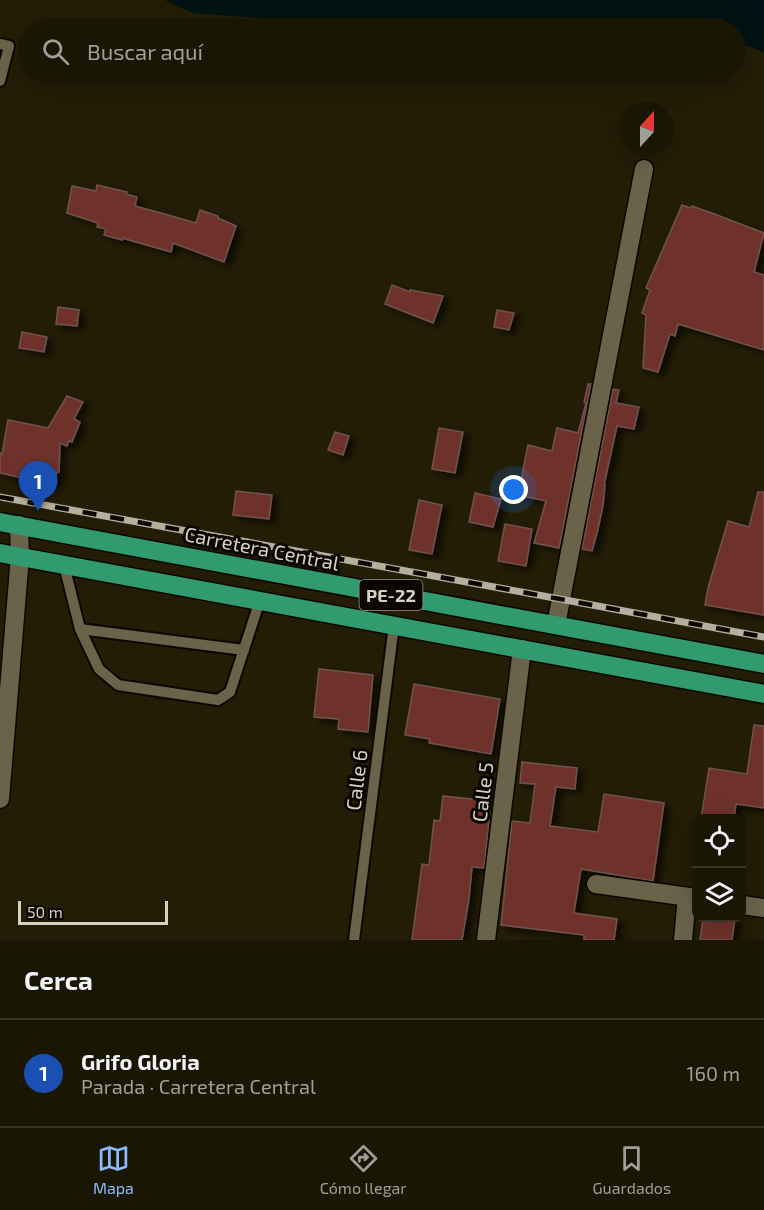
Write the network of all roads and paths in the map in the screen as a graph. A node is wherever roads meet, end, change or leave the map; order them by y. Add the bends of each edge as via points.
1 (4, 51) edge
2 (0, 81) edge
3 (644, 169) dead end
4 (0, 522) edge
5 (19, 525) junction
6 (0, 553) edge
7 (20, 556) junction
8 (64, 565) junction
9 (260, 600) junction
10 (394, 625) junction
11 (556, 625) junction
12 (80, 629) junction
13 (522, 649) junction
14 (244, 650) junction
15 (764, 664) edge
16 (764, 694) edge
17 (1, 763) edge
18 (0, 799) edge
19 (596, 884) dead end
20 (692, 898) edge
21 (746, 906) edge
22 (764, 908) edge
23 (354, 940) edge
24 (486, 940) edge
25 (683, 940) edge

1 - 2 lane
3 - 11 street
4 - 5 highway, Carretera Central / PE-22
5 - 7 street
5 - 11 highway, Carretera Central / PE-22
6 - 7 highway, PE-22
7 - 8 highway, PE-22
7 - 17 street
8 - 9 highway, PE-22
8 - 12 lane
9 - 10 highway, PE-22
9 - 14 lane
10 - 13 highway, PE-22
10 - 23 lane, Calle 6
11 - 15 highway, Carretera Central / PE-22
12 - 14 lane
12 - 14 lane via 99,669 118,685 218,700 230,692
13 - 16 highway, PE-22
13 - 24 street, Calle 5
17 - 18 street
19 - 20 street
20 - 25 street
21 - 22 street

